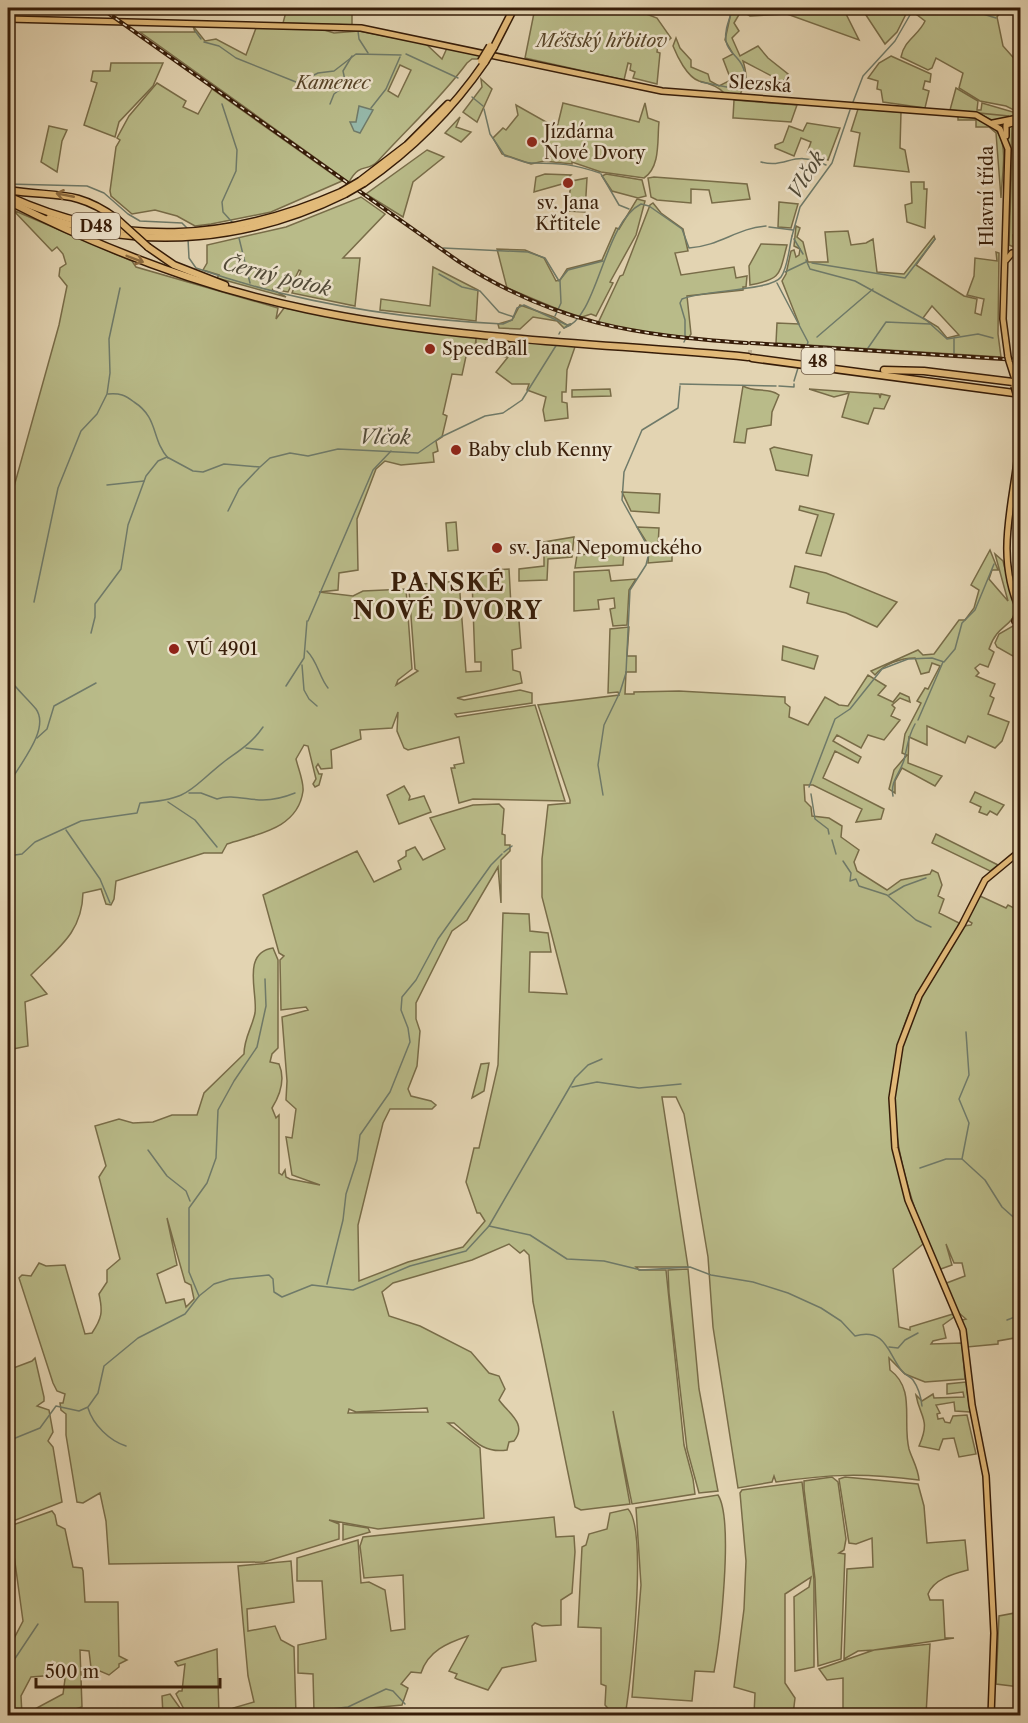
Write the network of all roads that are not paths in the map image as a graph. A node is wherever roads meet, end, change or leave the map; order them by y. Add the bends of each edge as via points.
1 (511, 8) edge
2 (8, 19) edge
3 (1020, 121) edge
4 (998, 125) junction
5 (1007, 142) junction
6 (8, 190) edge
7 (8, 200) edge
8 (1020, 252) edge
9 (1005, 261) junction
10 (284, 302) junction
11 (1007, 359) junction
12 (883, 372) junction
13 (1016, 385) edge
14 (1019, 401) edge
15 (1020, 432) edge
16 (1020, 450) edge
17 (1019, 457) edge
18 (1020, 608) edge
19 (1018, 621) edge
20 (1020, 851) edge
21 (991, 1716) edge

1 - 7 highway, D48, bridge via 483,61 427,133 392,164 308,211 234,232 183,236 102,232 59,221
2 - 4 main road, Slezská via 361,28 664,92 958,113 976,115
3 - 4 main road
3 - 5 main road via 1006,125
4 - 5 main road, Hlavní třída
4 - 11 main road, Hlavní třída via 1005,149 1000,307 1001,337
5 - 9 main road, Hlavní třída
10 -> 6 highway, bridge via 166,261 117,219 76,197
7 -> 10 highway via 141,261 221,288
8 - 9 main road via 1009,255
9 - 11 main road, Hlavní třída via 1003,331
10 - 12 highway, 48 via 412,327 750,355
11 - 13 main road, Hlavní třída
12 - 13 highway, 48 via 944,382
12 - 13 highway, 48 via 924,371
13 - 14 main road, Hlavní třída, bridge
14 - 15 main road, Hlavní třída
15 - 17 main road, Hlavní třída
16 - 17 main road
17 - 18 main road via 1005,551
18 - 19 main road
20 - 21 main road via 987,877 924,986 905,1028 895,1074 892,1124 908,1200 963,1330 989,1493 994,1633

